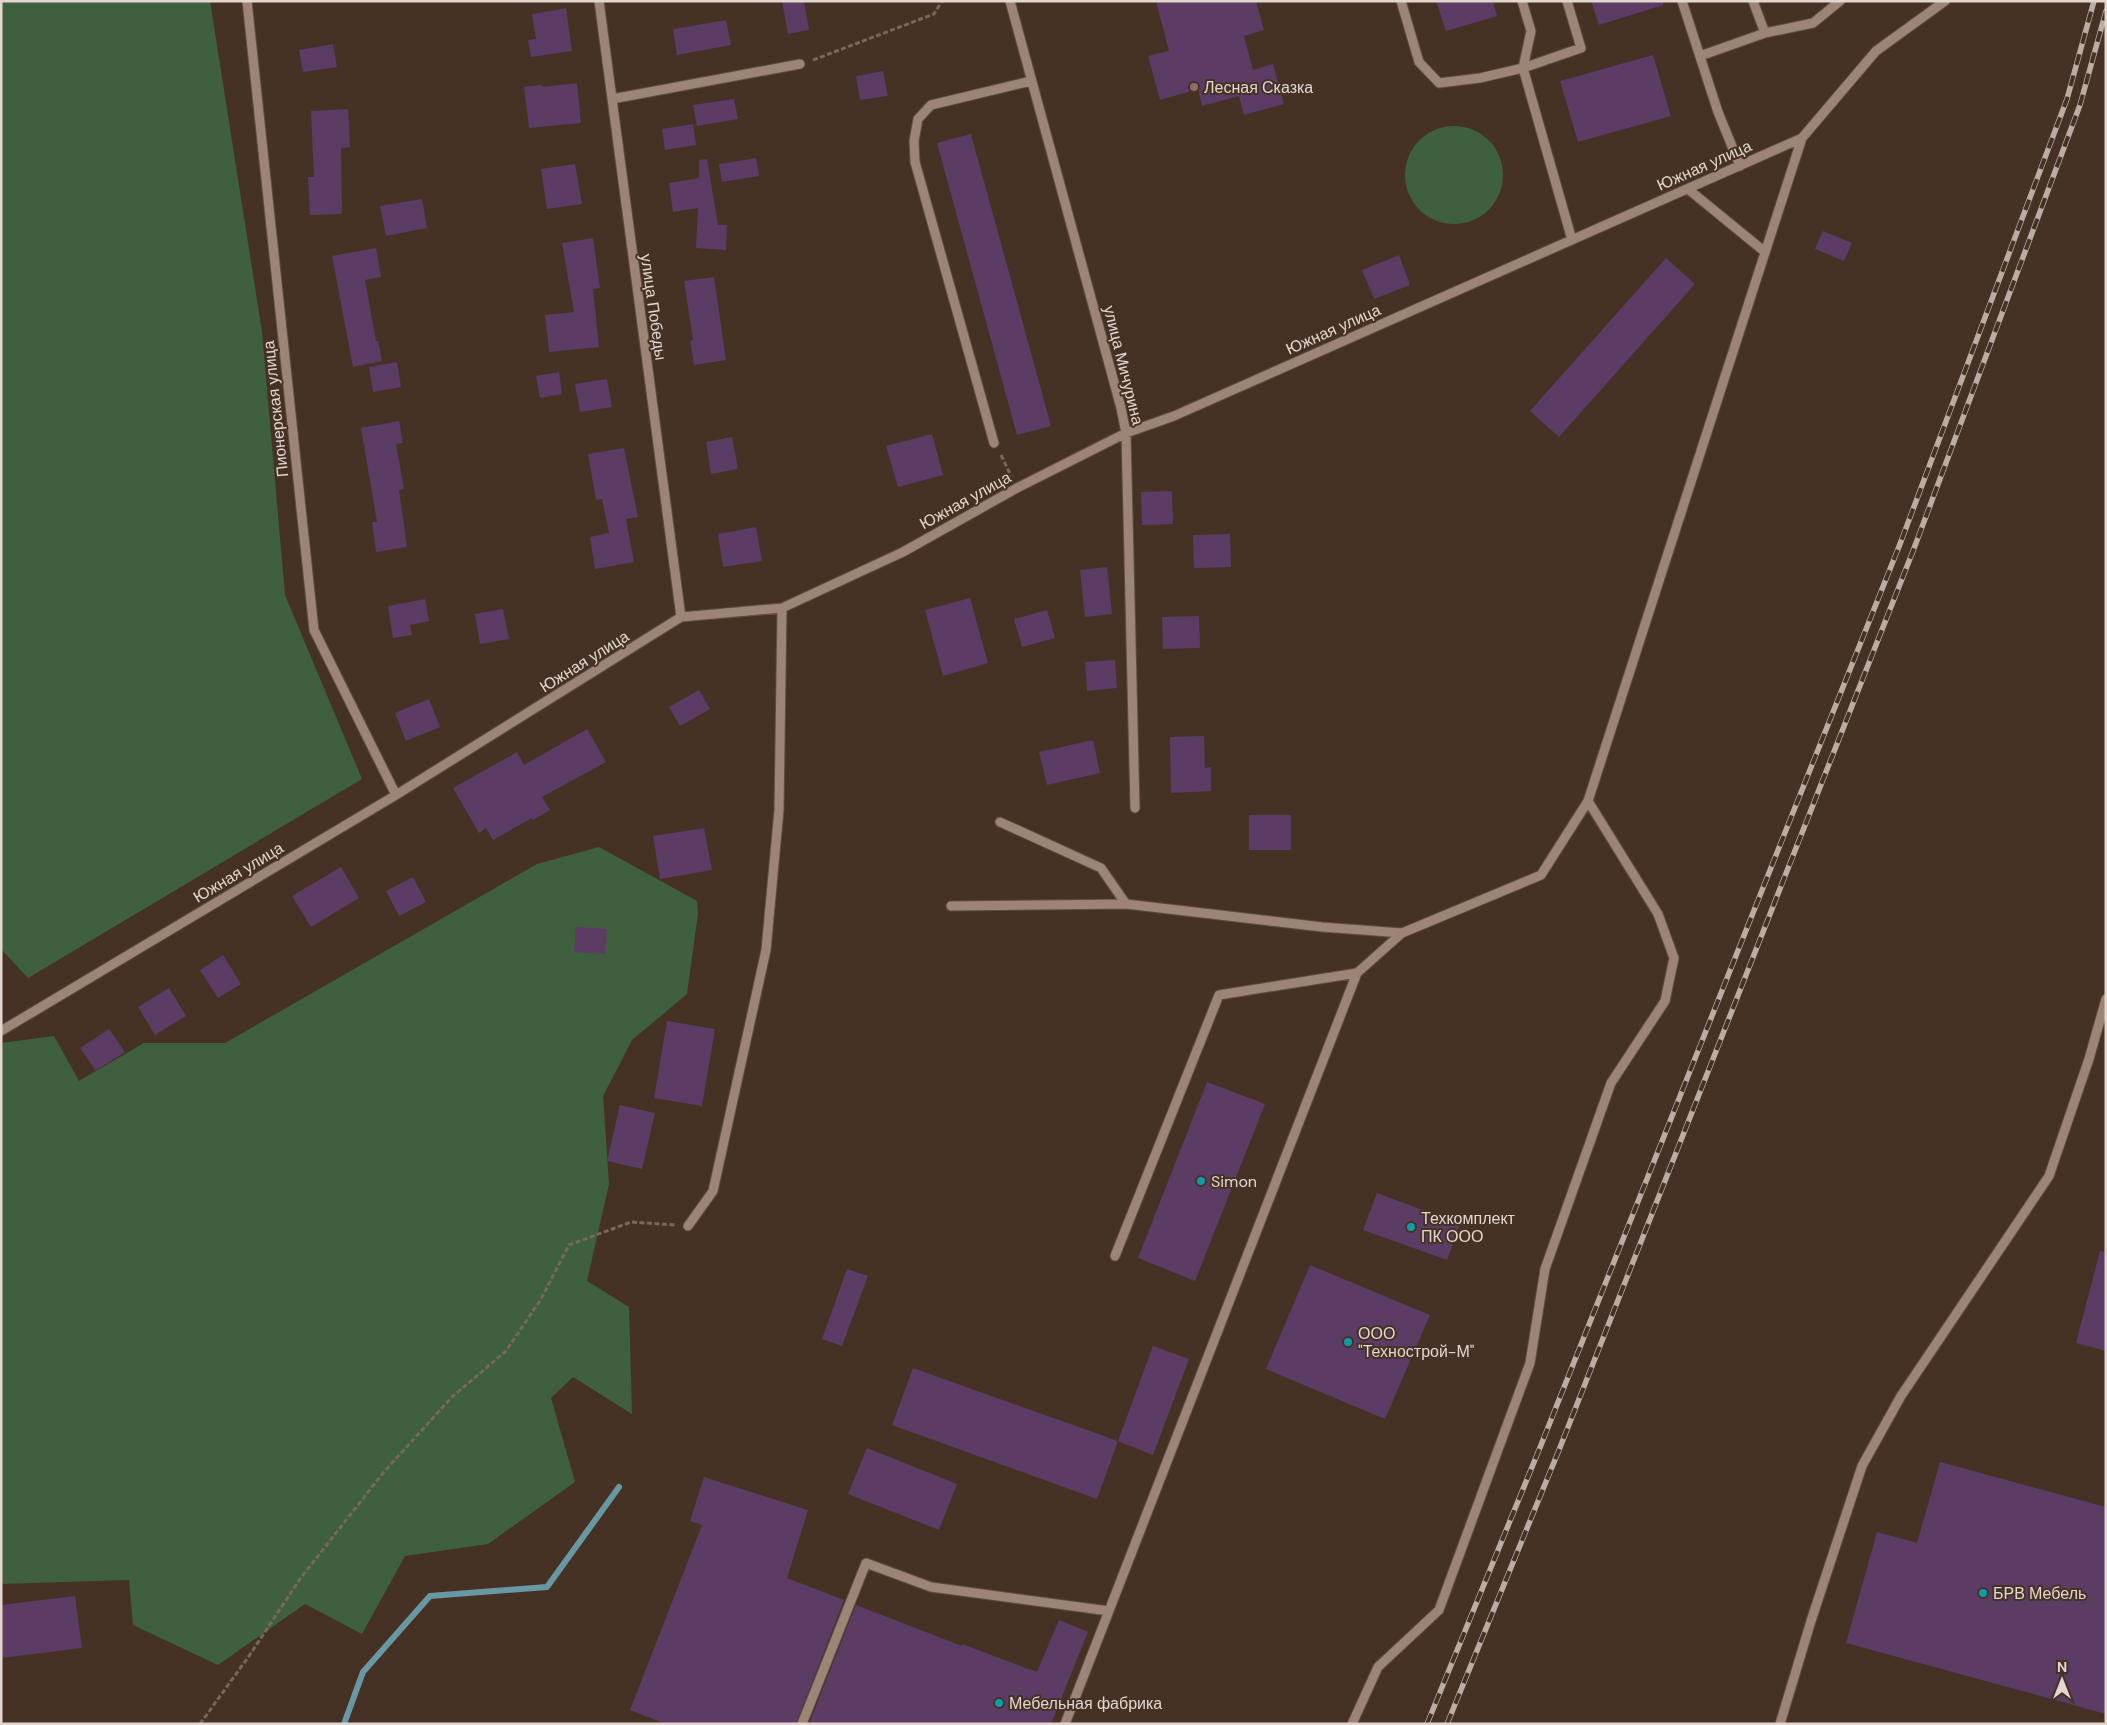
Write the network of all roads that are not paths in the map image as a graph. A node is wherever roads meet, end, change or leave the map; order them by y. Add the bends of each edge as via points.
1 (247, 1) edge
2 (599, 1) edge
3 (1010, 1) edge
4 (1401, 1) edge
5 (1522, 1) edge
6 (1567, 1) edge
7 (1682, 1) edge
8 (1753, 1) edge
9 (1840, 1) edge
10 (1945, 1) edge
11 (1765, 32) junction
12 (1700, 56) junction
13 (800, 64) road end
14 (1523, 68) junction
15 (1032, 81) junction
16 (612, 98) junction
17 (1802, 138) junction
18 (1740, 166) junction
19 (1688, 189) junction
20 (1572, 240) junction
21 (1765, 252) junction
22 (1126, 433) junction
23 (994, 443) road end
24 (782, 608) junction
25 (681, 617) junction
26 (396, 795) junction
27 (1588, 801) junction
28 (1135, 808) dead end
29 (1000, 822) dead end
30 (1126, 904) junction
31 (951, 906) dead end
32 (1402, 933) junction
33 (1357, 973) junction
34 (2106, 998) edge
35 (1, 1031) edge
36 (688, 1226) road end
37 (1115, 1256) dead end
38 (1109, 1611) junction
39 (802, 1724) edge
40 (1064, 1724) edge
41 (1352, 1724) edge
42 (1780, 1724) edge

1 - 26 street, Пионерская улица via 314,630
2 - 16 street, улица Победы
3 - 15 street, улица Мичурина
4 - 14 street via 1419,62 1439,83
5 - 14 street via 1531,32
6 - 14 street via 1582,48
7 - 12 street
8 - 11 street
9 - 11 street via 1813,23
10 - 17 street, Южная улица via 1876,51
11 - 12 street
12 - 18 street
13 - 16 street
14 - 20 street
15 - 22 street, улица Мичурина
15 - 23 street via 931,105 918,119 914,141 915,162
16 - 25 street, улица Победы
17 - 18 street, Южная улица
17 - 21 street
18 - 19 street, Южная улица
19 - 20 street, Южная улица
19 - 21 street
20 - 22 street, Южная улица via 1174,416
21 - 27 street
22 - 24 street, Южная улица via 1017,488 903,552
22 - 28 street, улица Мичурина
24 - 25 street, Южная улица
24 - 36 street via 778,810 766,950 713,1191
25 - 26 street, Южная улица
26 - 35 street, Южная улица
27 - 32 street via 1541,875
27 - 41 street via 1658,914 1674,958 1665,1001 1611,1083 1545,1269 1530,1363 1438,1610 1378,1667
29 - 30 street via 1101,868
30 - 31 street
30 - 32 street
32 - 33 street
33 - 37 street via 1219,995
33 - 38 street
34 - 42 street via 2049,1176 1901,1396 1862,1466
38 - 39 street via 931,1587 866,1563
38 - 40 street

